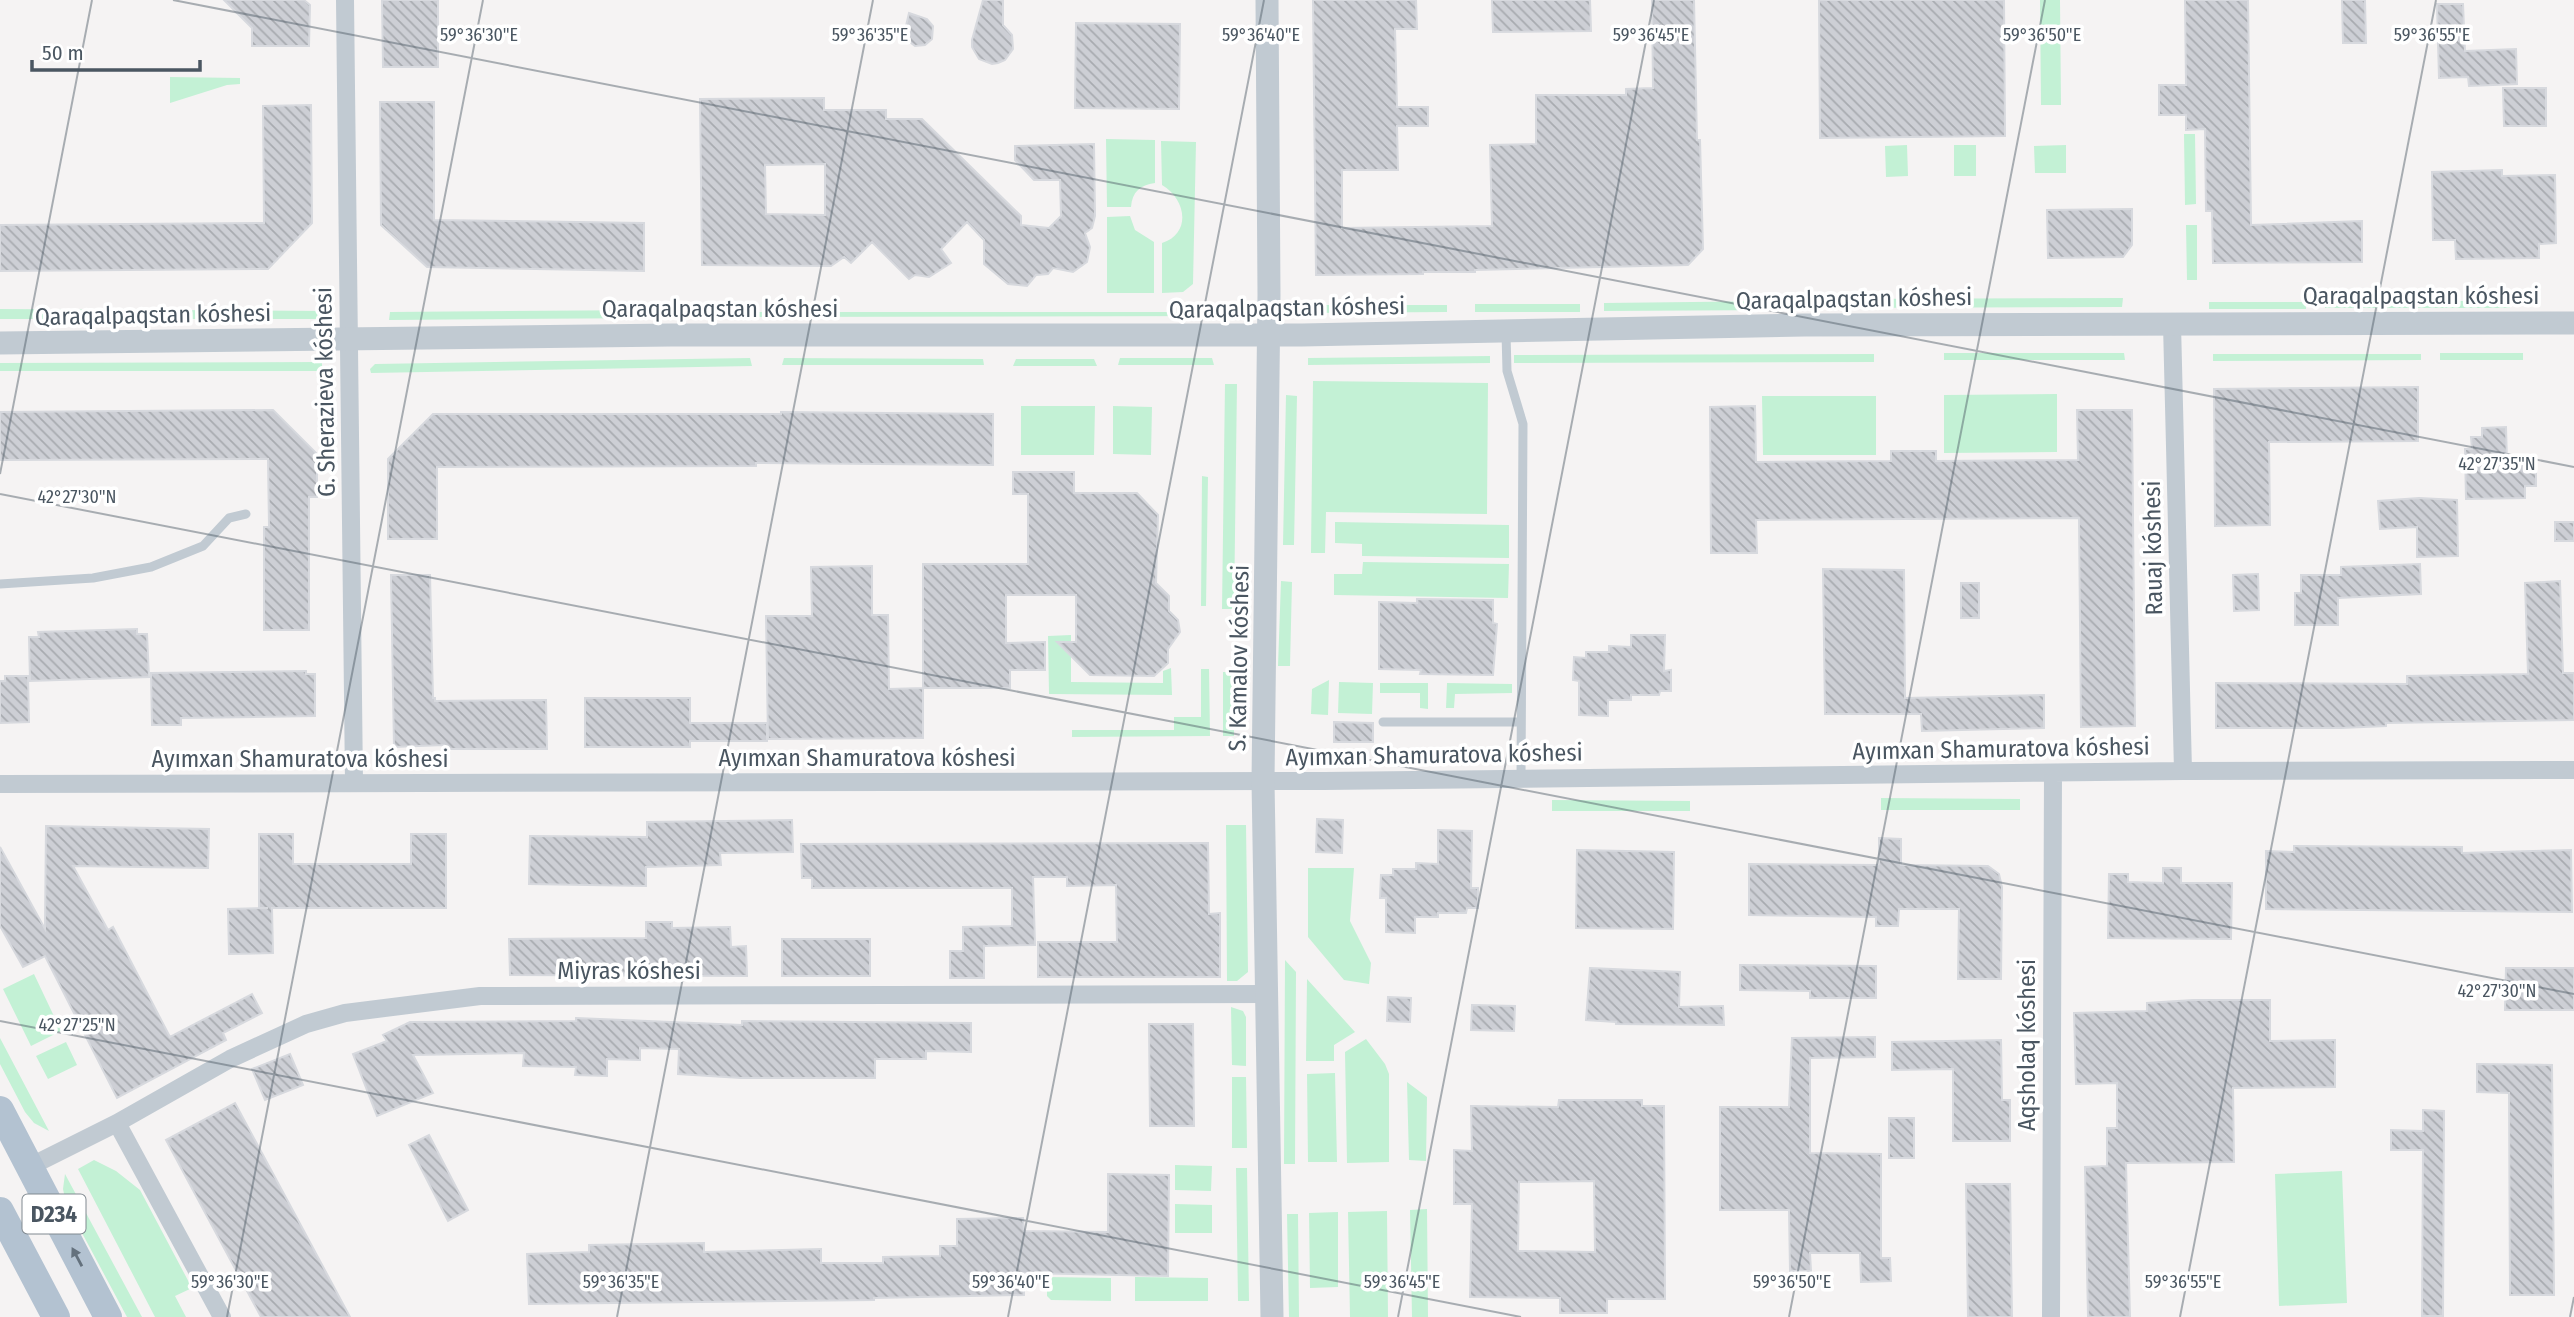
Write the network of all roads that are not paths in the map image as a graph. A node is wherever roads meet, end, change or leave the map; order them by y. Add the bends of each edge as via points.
1 (345, 0) edge
2 (1267, 0) edge
3 (2574, 323) edge
4 (2172, 324) junction
5 (1506, 331) junction
6 (1268, 335) junction
7 (349, 339) junction
8 (0, 343) edge
9 (246, 514) dead end
10 (0, 584) edge
11 (1383, 722) dead end
12 (1521, 722) junction
13 (2574, 770) edge
14 (2183, 771) junction
15 (2053, 773) junction
16 (1521, 779) junction
17 (1263, 781) junction
18 (354, 783) junction
19 (0, 784) edge
20 (1267, 993) junction
21 (0, 1110) edge
22 (117, 1123) junction
23 (29, 1167) junction
24 (0, 1211) edge
25 (56, 1317) edge
26 (108, 1317) edge
27 (222, 1317) edge
28 (1272, 1317) edge
29 (2051, 1317) edge

1 - 7 street, G. Sherazieva kóshesi
2 - 6 street, S. Kamalov kóshesi
3 - 4 street, Qaraqalpaqstan kóshesi
4 - 5 street, Qaraqalpaqstan kóshesi
4 - 14 street, Rauaj kóshesi
5 - 6 street, Qaraqalpaqstan kóshesi
5 - 12 lane via 1507,371 1523,424
6 - 7 street, Qaraqalpaqstan kóshesi
6 - 17 street, S. Kamalov kóshesi
7 - 8 street, Qaraqalpaqstan kóshesi
7 - 18 street, G. Sherazieva kóshesi
9 - 10 lane via 229,519 203,547 151,567 93,578
11 - 12 lane
12 - 16 lane
13 - 14 street, Ayımxan Shamuratova kóshesi
14 - 15 street, Ayımxan Shamuratova kóshesi
15 - 16 street, Ayımxan Shamuratova kóshesi
15 - 29 street, Aqsholaq kóshesi
16 - 17 street, Ayımxan Shamuratova kóshesi
17 - 18 street, Ayımxan Shamuratova kóshesi
17 - 20 street, S. Kamalov kóshesi
18 - 19 street, Ayımxan Shamuratova kóshesi
20 - 22 street, Miyras kóshesi via 494,996 446,1000 345,1013 306,1024 230,1059
20 - 28 street, S. Kamalov kóshesi
21 - 23 main road, D234
22 - 23 street, Miyras kóshesi
22 - 27 street
26 -> 23 main road, D234
24 - 25 main road, D234

